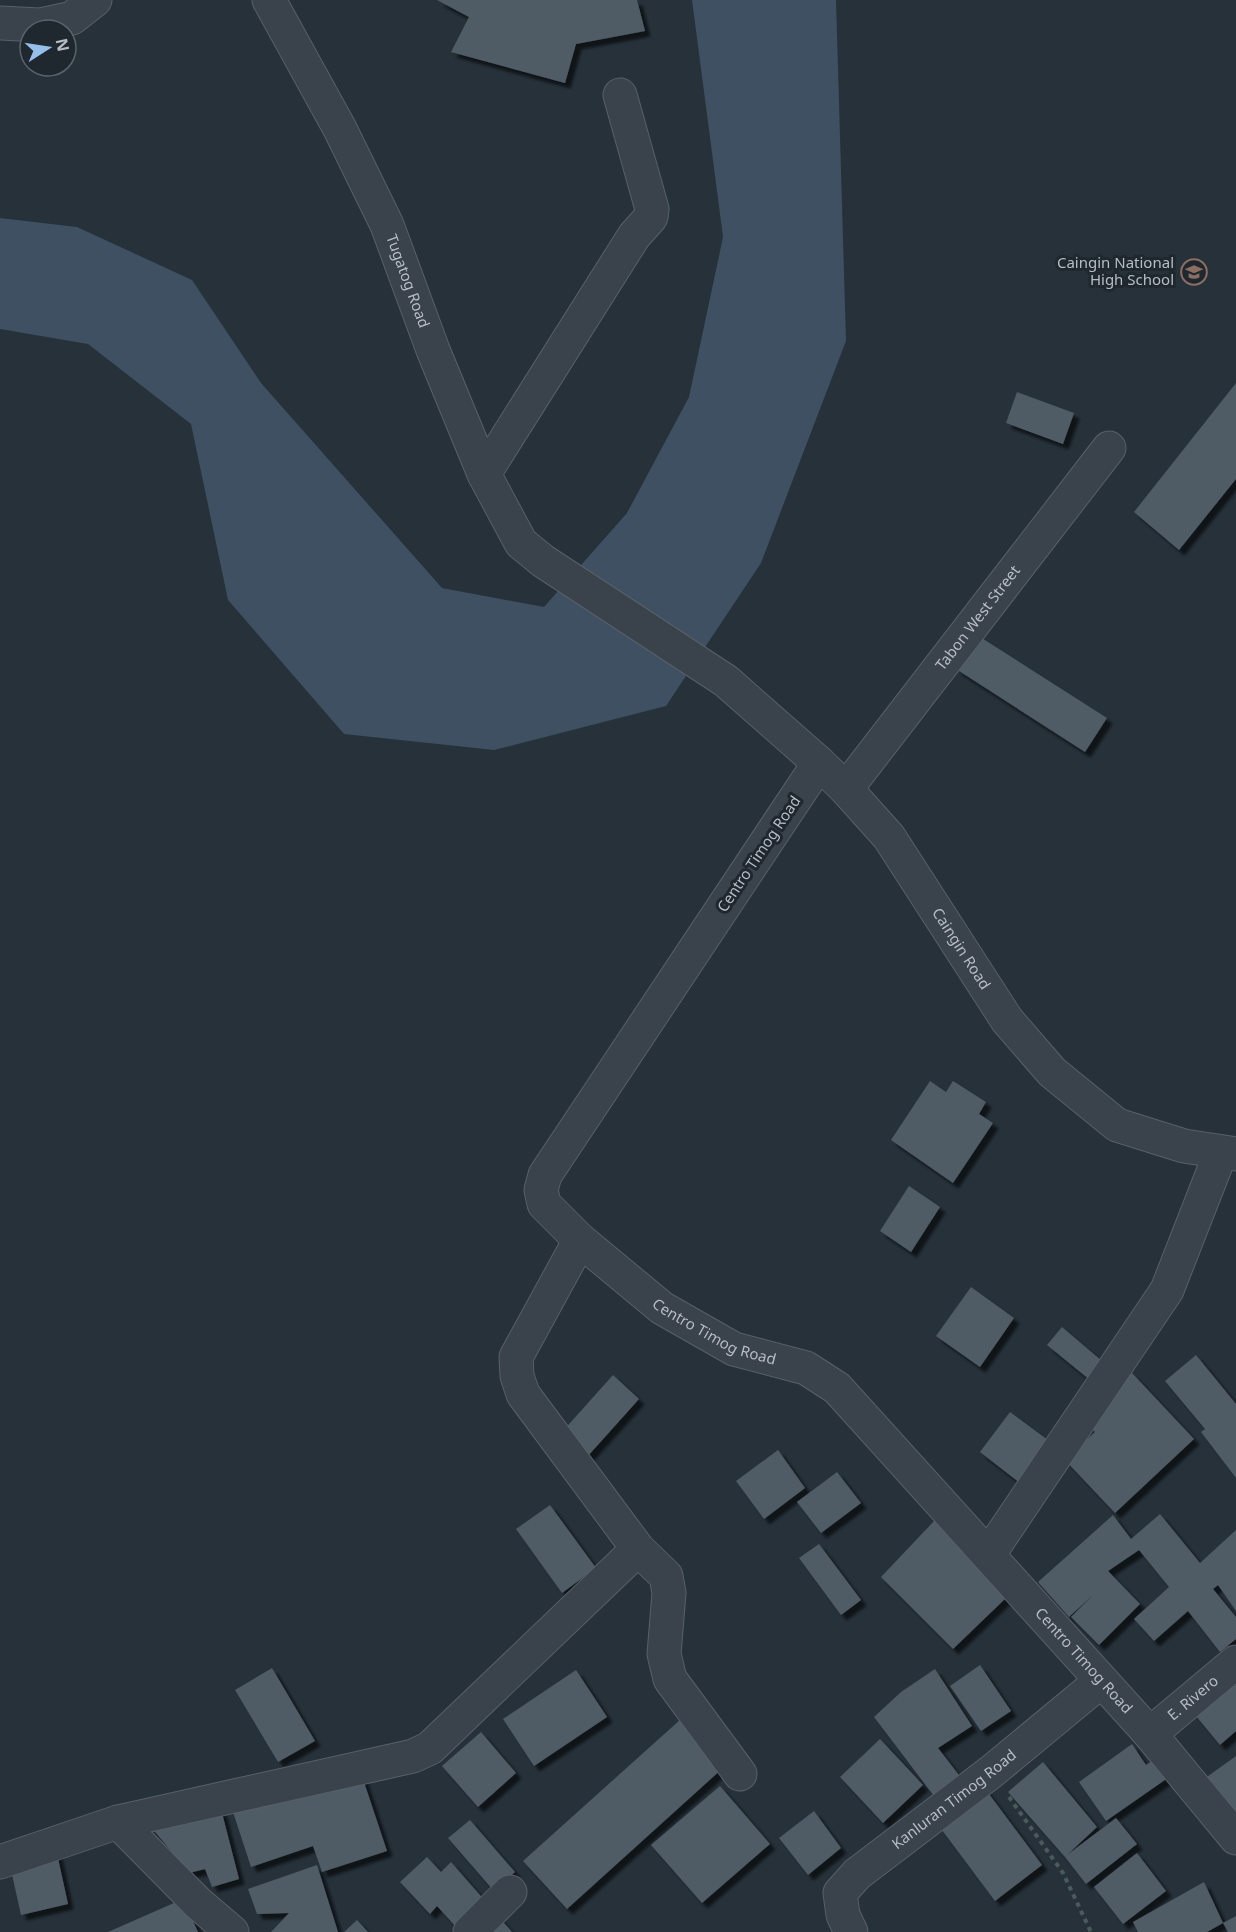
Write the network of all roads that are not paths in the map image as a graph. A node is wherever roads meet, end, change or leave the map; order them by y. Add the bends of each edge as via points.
1 (95, 0) edge
2 (269, 0) edge
3 (0, 23) edge
4 (620, 95) dead end
5 (1109, 448) dead end
6 (484, 474) junction
7 (726, 681) joint
8 (819, 763) junction
9 (846, 789) junction
10 (1228, 1153) edge
11 (580, 1240) junction
12 (638, 1549) junction
13 (989, 1554) junction
14 (1236, 1662) edge
15 (1101, 1681) junction
16 (1150, 1734) junction
17 (740, 1774) dead end
18 (118, 1822) junction
19 (1236, 1838) edge
20 (0, 1862) edge
21 (510, 1892) dead end
22 (232, 1932) edge
23 (470, 1932) edge
24 (850, 1932) edge

1 - 3 street via 72,18 40,25
2 - 6 street, Tugatog Road via 387,225
4 - 6 street via 651,217 634,236
5 - 9 street, Tabon West Street
6 - 7 street, Tugatog Road via 521,543
7 - 8 street, Caingin Road
8 - 9 street, Caingin Road
8 - 11 street, Centro Timog Road via 545,1175 541,1190 544,1204
9 - 10 street, Caingin Road via 890,837 1007,1020 1052,1072 1117,1125 1184,1146
10 - 13 street via 1167,1290
11 - 12 street via 516,1357 517,1376 523,1394
11 - 13 street, Centro Timog Road via 662,1308 734,1349 806,1368 837,1389
12 - 17 street via 666,1576 669,1593 664,1654 670,1679
12 - 18 street via 430,1748 413,1756
13 - 15 street, Centro Timog Road
14 - 16 street, E. Rivero
15 - 16 street, Centro Timog Road
15 - 24 street, Kanluran Timog Road via 991,1772 857,1874 840,1893
16 - 19 street, Centro Timog Road
18 - 20 street
18 - 22 street
21 - 23 street

